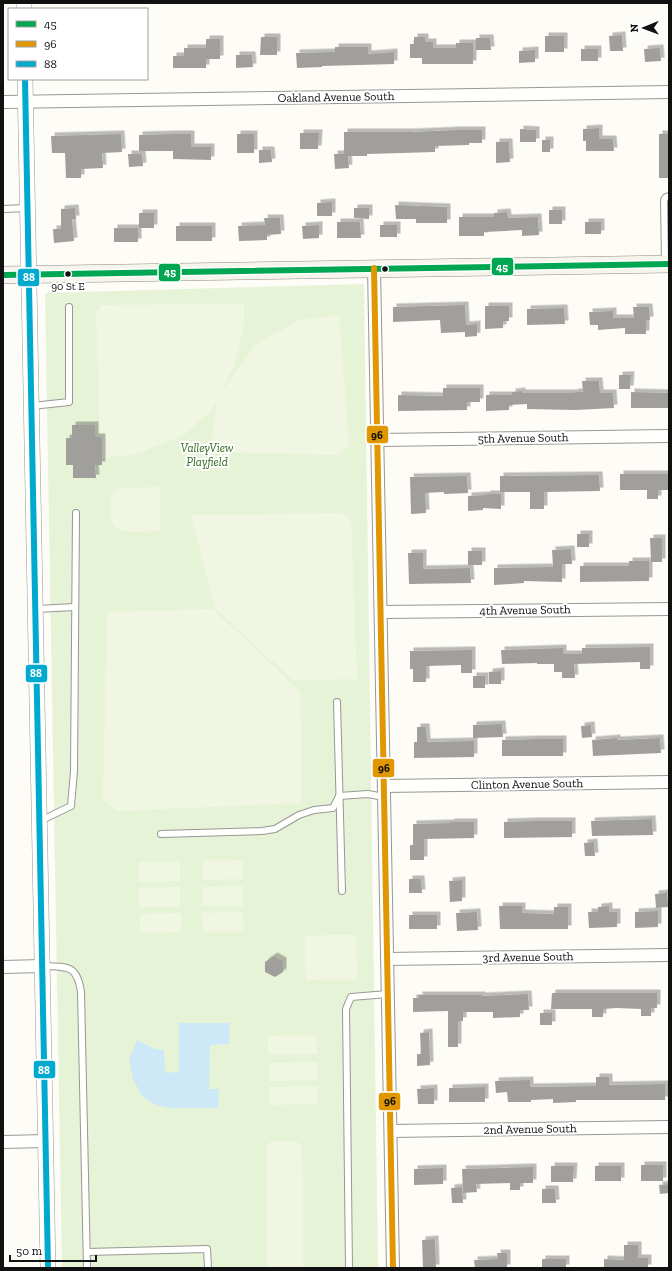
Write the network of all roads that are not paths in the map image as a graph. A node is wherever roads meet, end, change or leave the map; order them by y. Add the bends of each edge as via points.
1 (26, 80) edge
2 (669, 92) edge
3 (3, 102) edge
4 (26, 102) junction
5 (669, 196) edge
6 (28, 208) junction
7 (3, 209) edge
8 (667, 264) edge
9 (374, 268) junction
10 (30, 274) junction
11 (3, 275) edge
12 (69, 307) dead end
13 (32, 406) junction
14 (669, 436) edge
15 (377, 440) junction
16 (76, 513) dead end
17 (75, 607) junction
18 (669, 608) edge
19 (36, 609) junction
20 (381, 612) junction
21 (337, 702) dead end
22 (669, 782) edge
23 (384, 791) junction
24 (339, 796) junction
25 (40, 821) junction
26 (160, 834) dead end
27 (342, 891) dead end
28 (669, 955) edge
29 (387, 959) junction
30 (43, 966) junction
31 (3, 967) edge
32 (388, 994) junction
33 (669, 1127) edge
34 (391, 1131) junction
35 (46, 1141) junction
36 (3, 1142) edge
37 (87, 1252) junction
38 (48, 1268) edge
39 (87, 1268) edge
40 (208, 1268) edge
41 (349, 1268) edge
42 (393, 1268) edge

1 - 4 street
2 - 4 street, Oakland Avenue South
3 - 4 street, Oakland Avenue South
4 - 6 street
5 - 8 lane via 664,200
6 - 7 lane
6 - 10 street
8 - 9 main road
9 - 10 main road
9 - 15 street
10 - 11 main road
10 - 13 street
12 - 13 lane via 70,402
13 - 19 street
14 - 15 street, 5th Avenue South
15 - 20 street
16 - 17 lane
17 - 19 lane
17 - 25 lane via 74,771 71,806
18 - 20 street, 4th Avenue South
19 - 25 street
20 - 23 street
21 - 24 lane
22 - 23 street, Clinton Avenue South
23 - 24 lane
23 - 29 street
24 - 26 lane via 333,808 299,815 275,829
24 - 27 lane
25 - 30 street
28 - 29 street, 3rd Avenue South
29 - 32 street
30 - 31 street
30 - 35 street
30 - 37 lane via 66,967 73,970 80,981
32 - 34 street
32 - 41 lane via 351,997 346,1009
33 - 34 street, 2nd Avenue South
34 - 42 street
35 - 36 street
35 - 38 street
37 - 39 lane
37 - 40 lane via 207,1249

